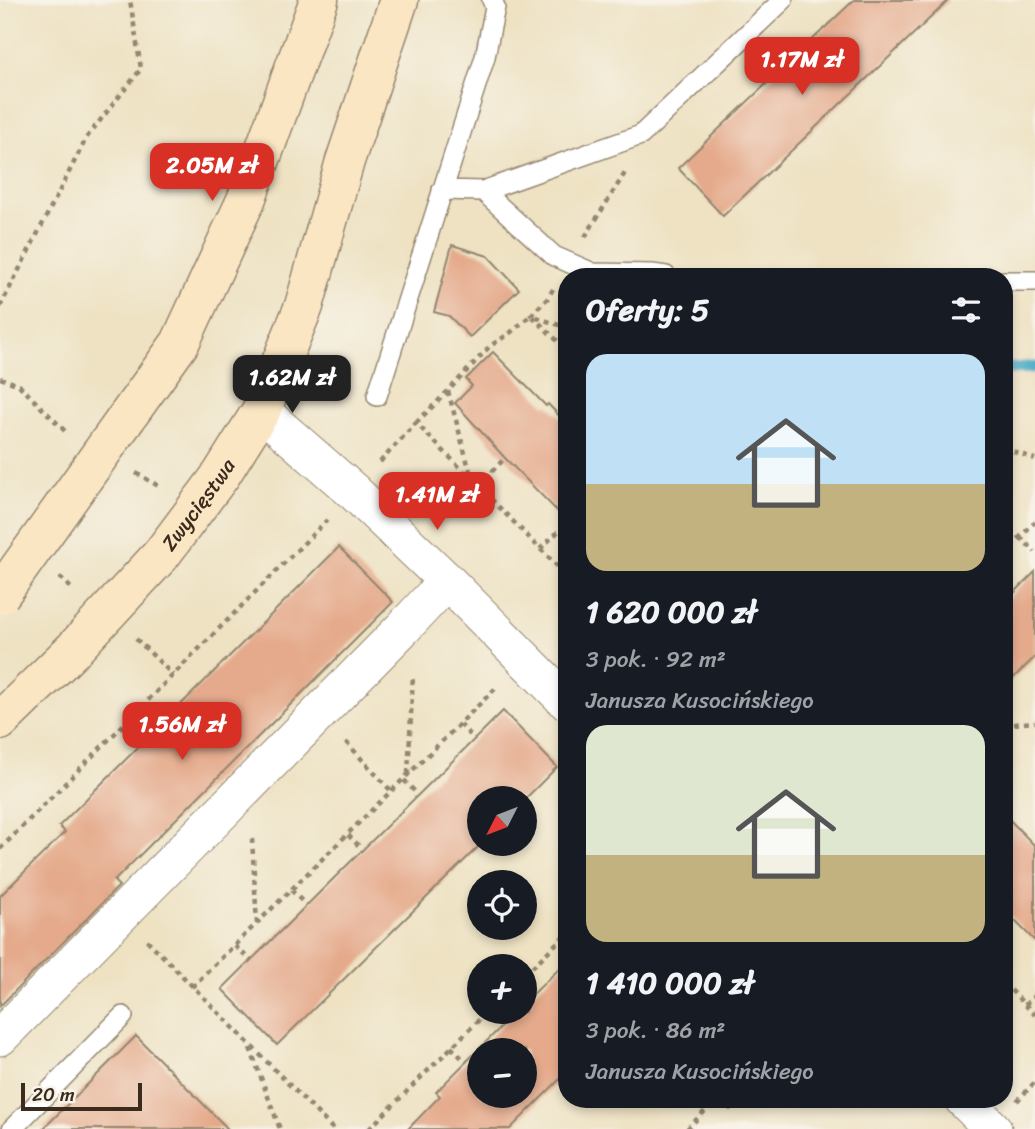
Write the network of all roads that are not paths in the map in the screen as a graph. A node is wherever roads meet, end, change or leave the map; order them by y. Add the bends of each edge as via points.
1 (318, 0) edge
2 (399, 0) edge
3 (492, 0) edge
4 (783, 0) edge
5 (442, 190) junction
6 (483, 191) junction
7 (581, 268) edge
8 (1013, 281) edge
9 (1035, 281) edge
10 (377, 396) dead end
11 (261, 411) junction
12 (447, 581) junction
13 (0, 595) edge
14 (558, 693) edge
15 (0, 721) edge
16 (123, 1016) dead end
17 (0, 1037) edge
18 (972, 1108) edge
19 (12, 1129) edge
20 (993, 1129) edge

1 - 13 main road, bridge via 240,212 180,343
2 - 11 main road, Zwycięstwa via 303,306
3 - 5 lane via 495,8 485,57
4 - 6 lane via 641,135
5 - 6 lane
5 - 10 lane
6 - 7 lane via 554,256
8 - 9 lane
11 - 12 street
11 - 15 main road, Zwycięstwa via 221,475 161,555
12 - 14 street
12 - 17 street
16 - 19 lane
18 - 20 street

